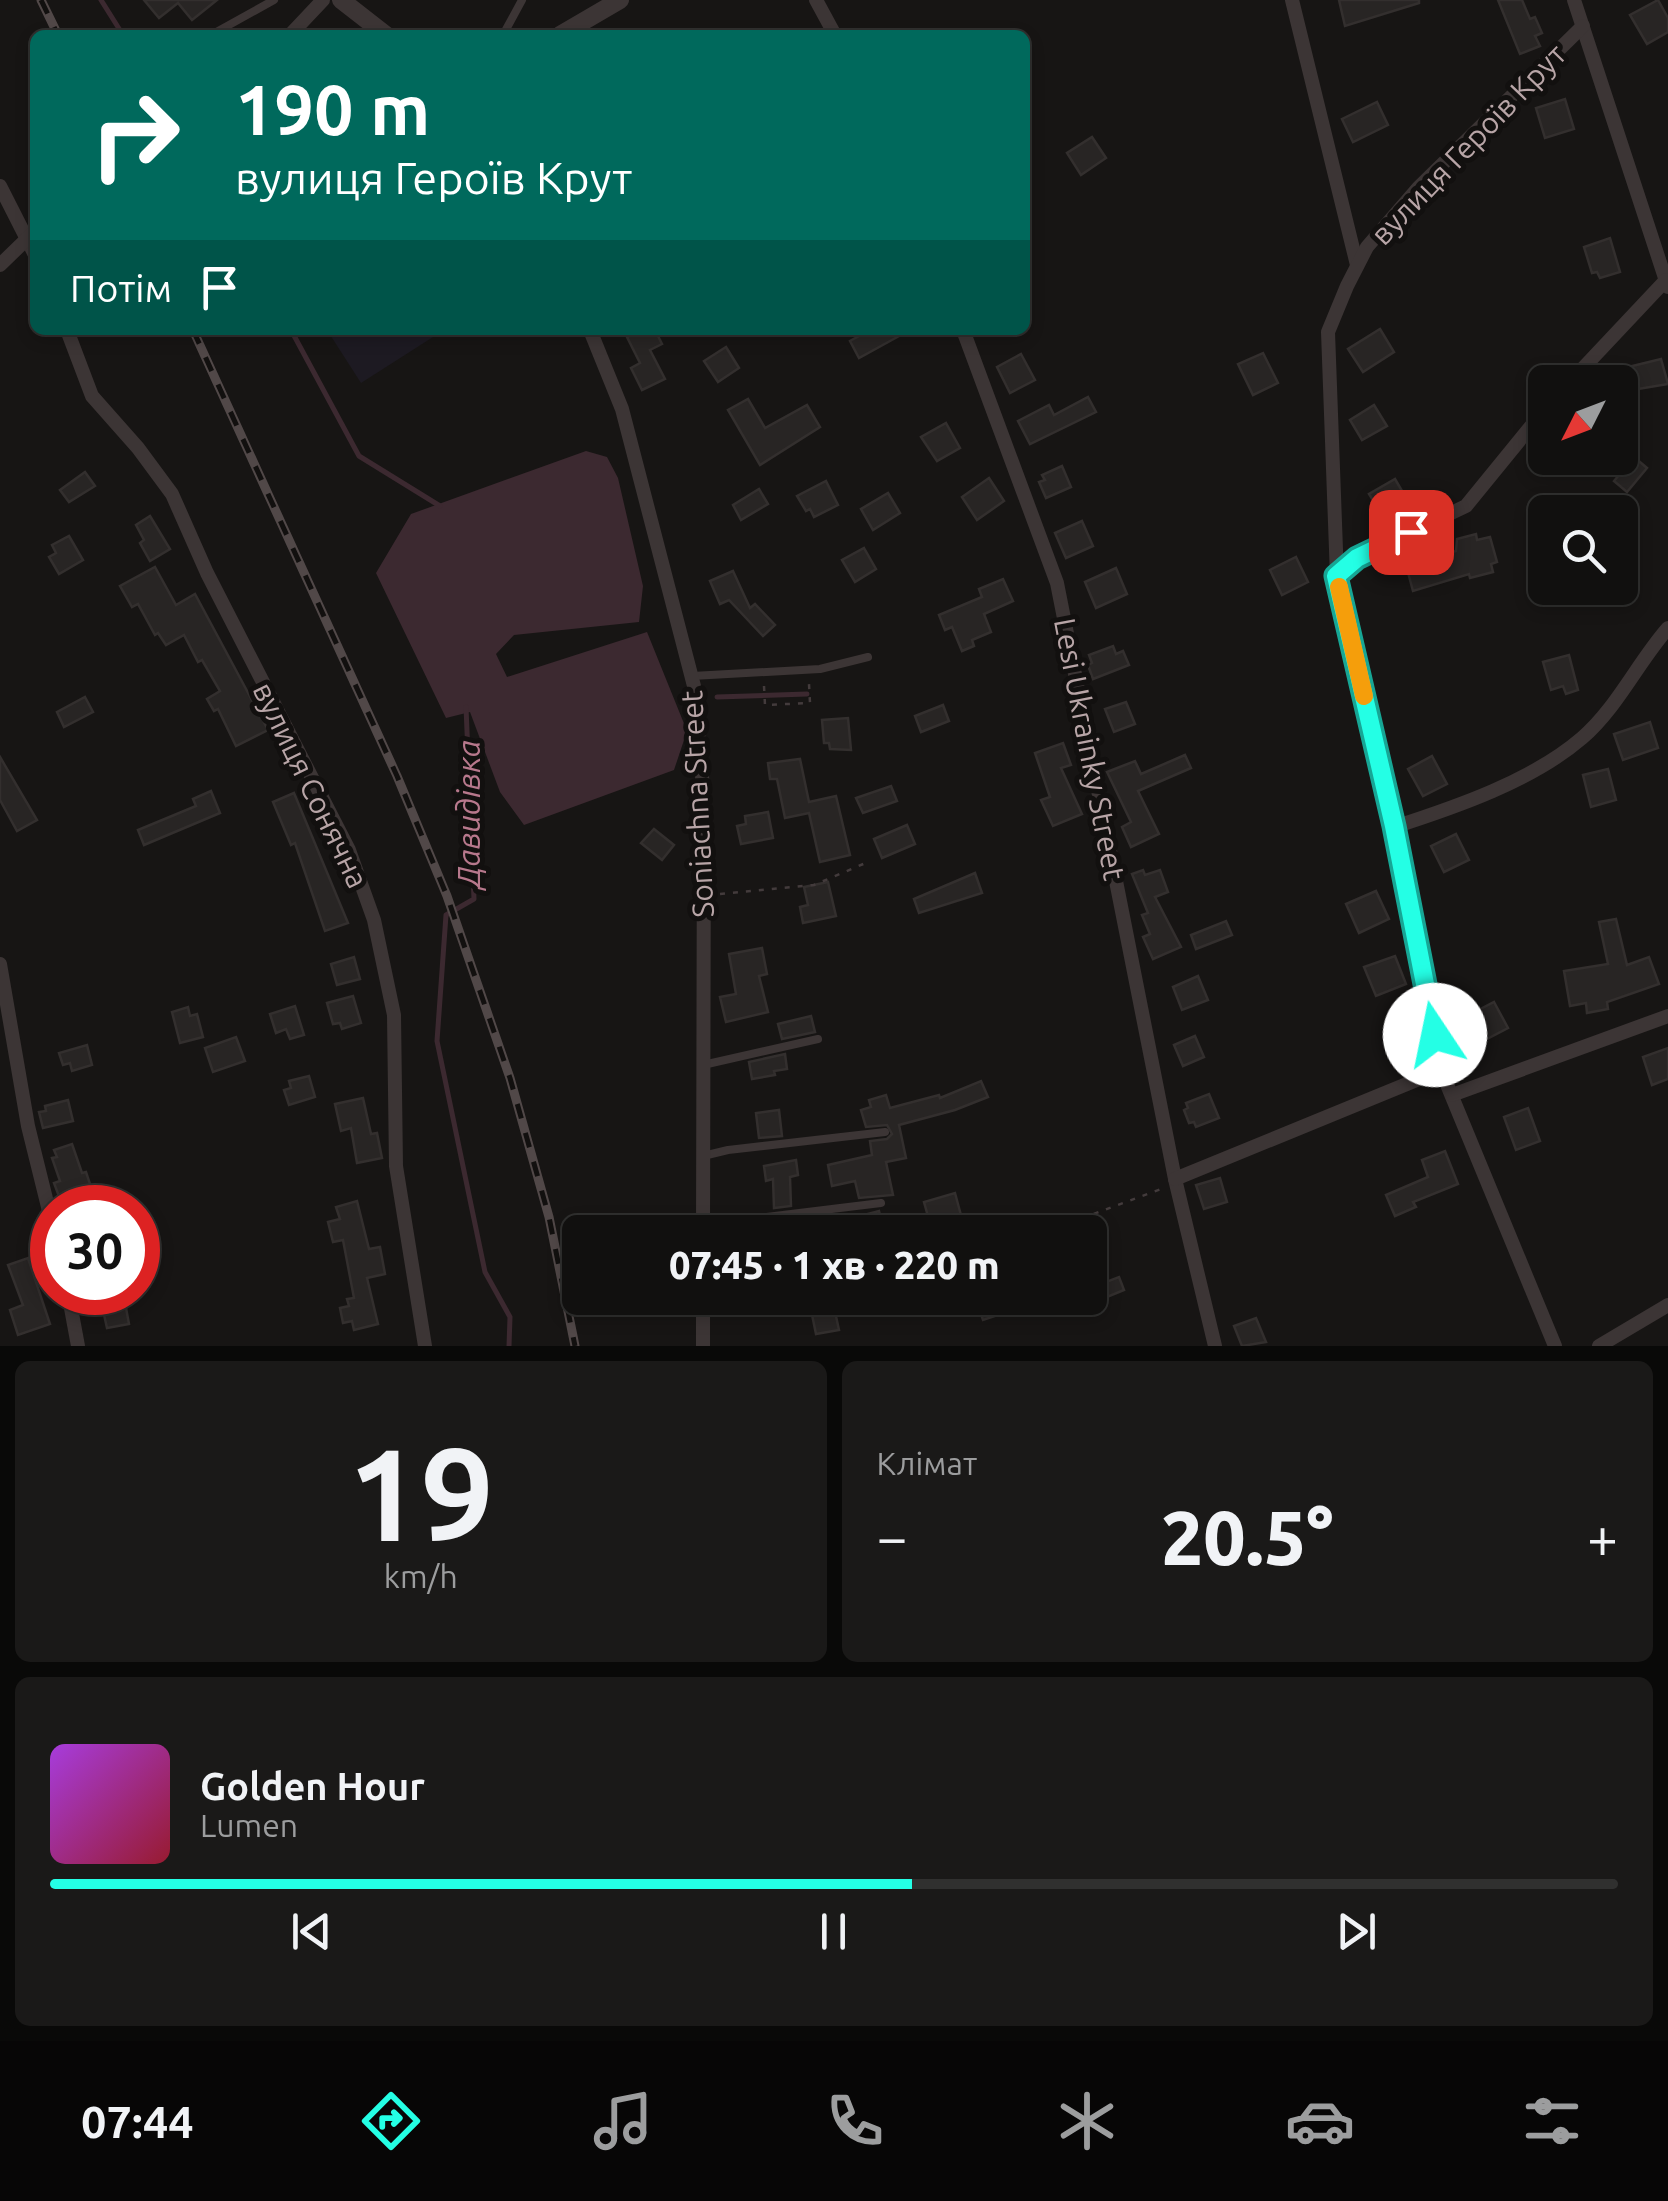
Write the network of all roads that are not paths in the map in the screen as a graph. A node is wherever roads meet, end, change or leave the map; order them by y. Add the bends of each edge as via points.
1 (274, 0) edge
2 (341, 0) edge
3 (522, 0) edge
4 (620, 0) edge
5 (816, 0) edge
6 (1292, 0) edge
7 (1574, 0) edge
8 (315, 2) edge
9 (1583, 26) junction
10 (220, 30) edge
11 (294, 30) edge
12 (380, 30) edge
13 (507, 30) edge
14 (569, 30) edge
15 (832, 30) edge
16 (0, 186) edge
17 (30, 233) edge
18 (30, 236) edge
19 (0, 265) edge
20 (1358, 265) junction
21 (1667, 283) edge
22 (70, 335) edge
23 (592, 335) edge
24 (965, 335) edge
25 (1587, 365) edge
26 (1528, 429) edge
27 (1336, 576) junction
28 (1668, 628) edge
29 (868, 657) dead end
30 (692, 676) junction
31 (1394, 826) junction
32 (0, 964) edge
33 (1668, 1016) edge
34 (818, 1039) dead end
35 (703, 1064) junction
36 (1442, 1070) junction
37 (1452, 1095) junction
38 (885, 1132) dead end
39 (703, 1156) junction
40 (1174, 1182) junction
41 (43, 1185) edge
42 (881, 1203) dead end
43 (703, 1215) edge
44 (783, 1215) edge
45 (1668, 1305) edge
46 (72, 1315) edge
47 (703, 1315) edge
48 (78, 1346) edge
49 (424, 1346) edge
50 (703, 1346) edge
51 (1214, 1346) edge
52 (1556, 1346) edge
53 (1600, 1346) edge

1 - 10 lane
2 - 12 street
3 - 13 lane
4 - 14 street
5 - 15 street
6 - 20 street, вулиця Героїв Крут
7 - 9 street
8 - 11 street
9 - 20 street, вулиця Героїв Крут via 1418,188
9 - 21 street
16 - 17 street
18 - 19 street
20 - 27 street, вулиця Героїв Крут via 1328,332
21 - 25 street
22 - 49 street, вулиця Сонячна via 92,396 172,494 348,850 374,920 394,1014 396,1166
23 - 30 street, Soniachna Street via 622,409
24 - 40 street, Lesi Ukrainky Street via 1057,583
26 - 27 street via 1466,506 1357,558
27 - 31 street, вулиця Героїв Крут
28 - 31 street via 1583,737 1460,805
29 - 30 lane via 820,668
30 - 35 street, Soniachna Street via 704,799
31 - 36 street, вулиця Героїв Крут
32 - 41 street
33 - 37 street
34 - 35 lane
35 - 39 street, Soniachna Street
36 - 37 street, вулиця Героїв Крут
36 - 40 street
37 - 52 street, вулиця Героїв Крут
38 - 39 lane
39 - 43 street, Soniachna Street
40 - 51 street, Lesi Ukrainky Street
42 - 44 lane
45 - 53 street
46 - 48 street
47 - 50 street

